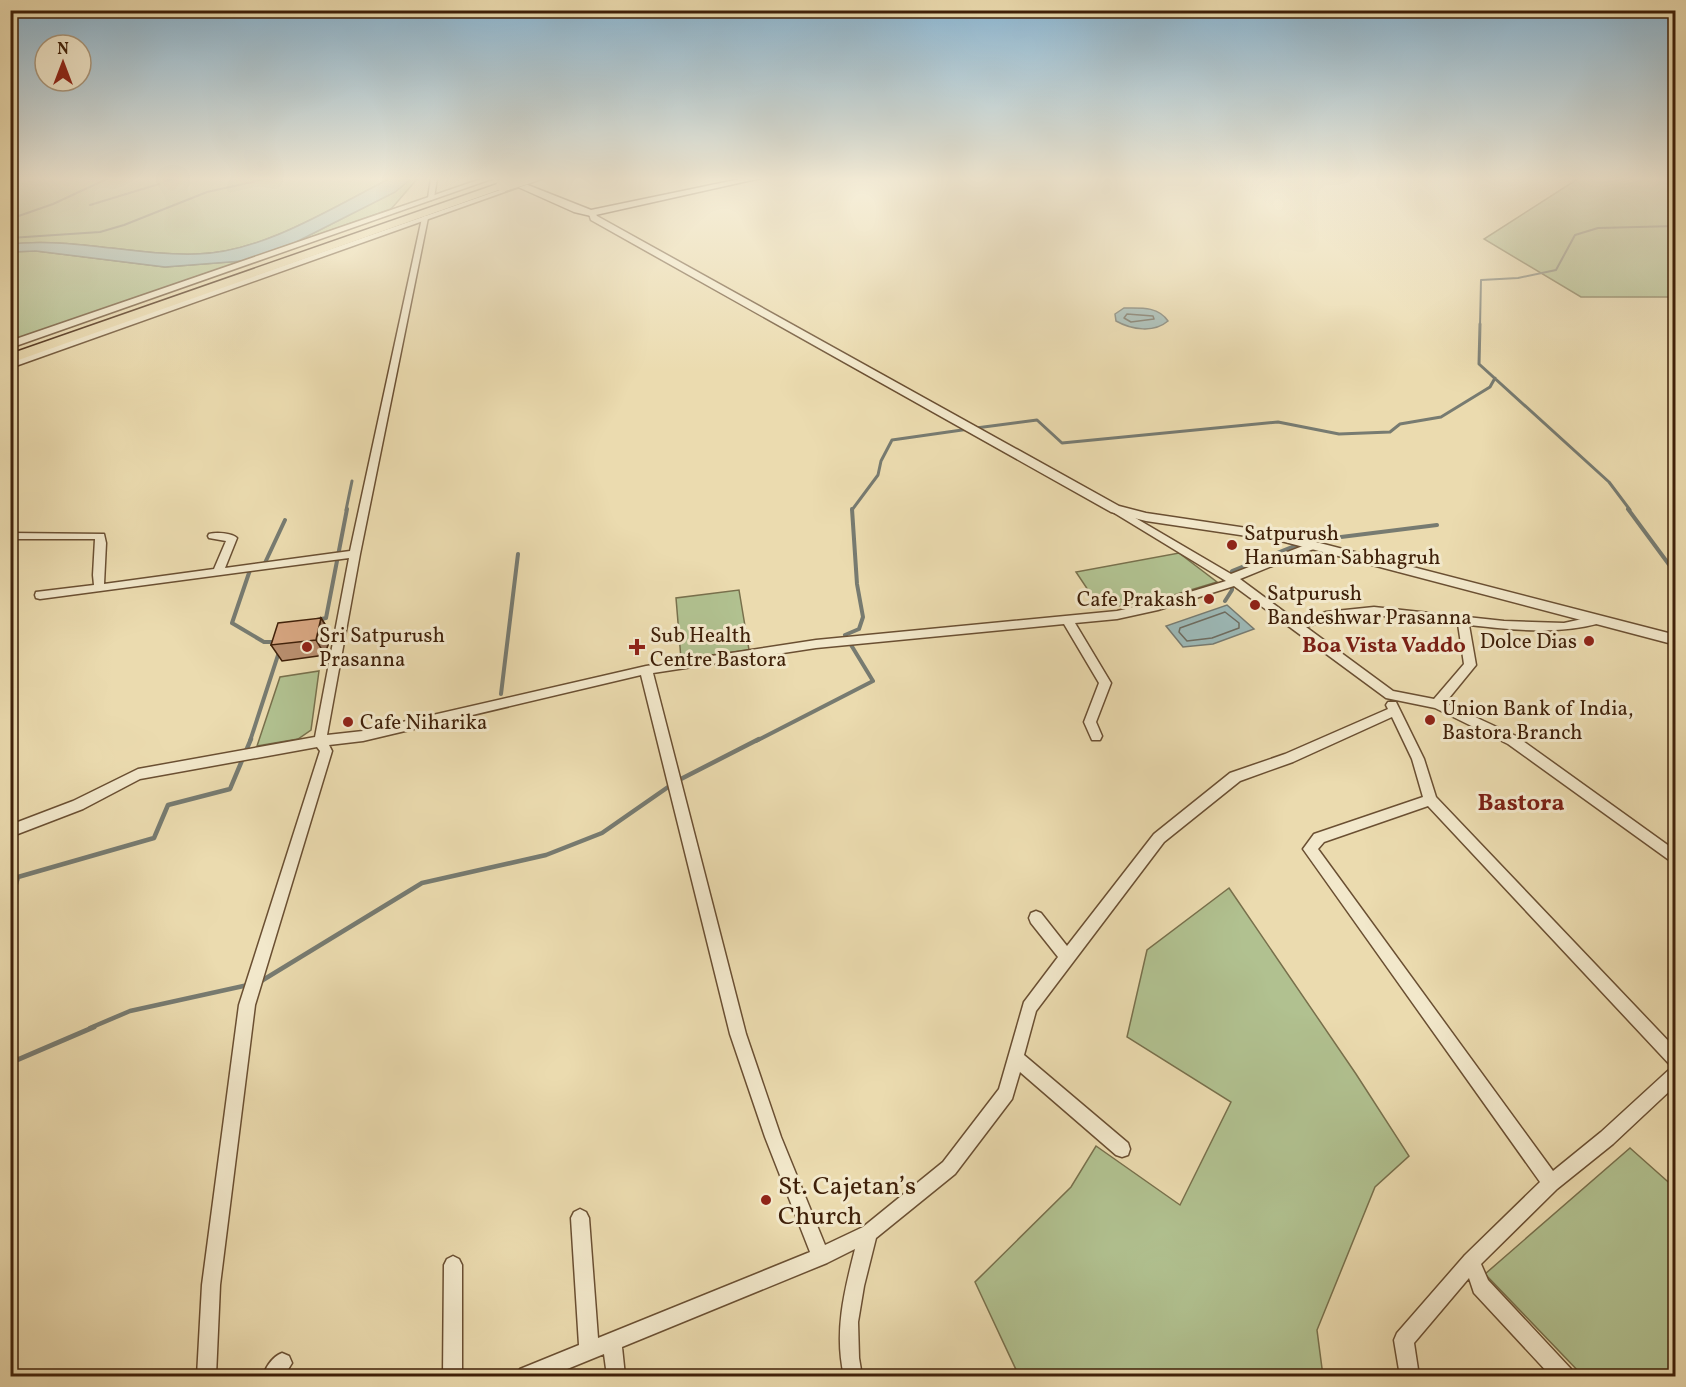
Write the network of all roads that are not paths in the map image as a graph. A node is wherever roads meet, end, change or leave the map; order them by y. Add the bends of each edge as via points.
1 (303, 243) edge
2 (320, 243) edge
3 (328, 243) edge
4 (355, 243) edge
5 (420, 243) edge
6 (638, 243) edge
7 (10, 345) edge
8 (10, 351) edge
9 (10, 359) edge
10 (10, 365) edge
11 (1115, 509) junction
12 (10, 536) edge
13 (213, 536) dead end
14 (1305, 544) junction
15 (355, 554) junction
16 (218, 572) junction
17 (1233, 582) junction
18 (100, 588) junction
19 (40, 595) dead end
20 (1067, 620) junction
21 (1596, 620) junction
22 (1463, 622) junction
23 (1295, 627) junction
24 (1676, 640) edge
25 (646, 670) junction
26 (1390, 695) junction
27 (1437, 704) junction
28 (1394, 711) junction
29 (1096, 736) dead end
30 (321, 741) junction
31 (1430, 800) junction
32 (10, 831) edge
33 (1676, 859) edge
34 (1036, 918) dead end
35 (1067, 957) junction
36 (1016, 1058) junction
37 (1676, 1061) edge
38 (1676, 1074) edge
39 (1122, 1149) dead end
40 (1551, 1183) junction
41 (580, 1218) dead end
42 (869, 1233) junction
43 (820, 1257) junction
44 (1471, 1261) junction
45 (453, 1265) dead end
46 (612, 1343) junction
47 (589, 1352) junction
48 (206, 1377) edge
49 (452, 1377) edge
50 (527, 1377) edge
51 (616, 1377) edge
52 (854, 1377) edge
53 (1410, 1377) edge
54 (1564, 1377) edge

1 - 7 street
2 - 8 highway
3 - 9 highway
4 - 10 street
5 - 15 street
6 - 11 street
11 - 14 street
11 - 17 street
12 - 18 street via 100,536 103,549 96,578
13 - 16 street via 232,538
14 - 17 street
14 - 21 street
15 - 16 street
15 - 30 street
16 - 18 street
17 - 20 street via 1158,606
17 - 23 street
18 - 19 street
20 - 25 street via 848,641
20 - 29 street via 1105,683 1090,722
21 - 22 street via 1564,627
21 - 24 street
22 - 23 street via 1374,611 1326,616
22 - 27 street via 1470,665
23 - 26 street
25 - 30 street via 375,734
25 - 43 street via 738,1034
26 - 27 street
26 - 28 street
27 - 33 street via 1512,740
28 - 31 street via 1418,759
28 - 35 street via 1289,758 1235,777 1159,838
30 - 32 street via 138,774 78,805
30 - 48 street via 326,751 247,1005 211,1285
31 - 37 street
31 - 40 street via 1319,838 1310,849
34 - 35 street
35 - 36 street via 1029,1007
36 - 39 street
36 - 42 street via 1006,1093 949,1168
38 - 40 street
40 - 44 street
41 - 47 street
42 - 43 street
42 - 52 street via 849,1305 848,1355
43 - 46 street
44 - 53 street via 1404,1340
44 - 54 street via 1482,1286
45 - 49 street
46 - 47 street
46 - 51 street
47 - 50 street

